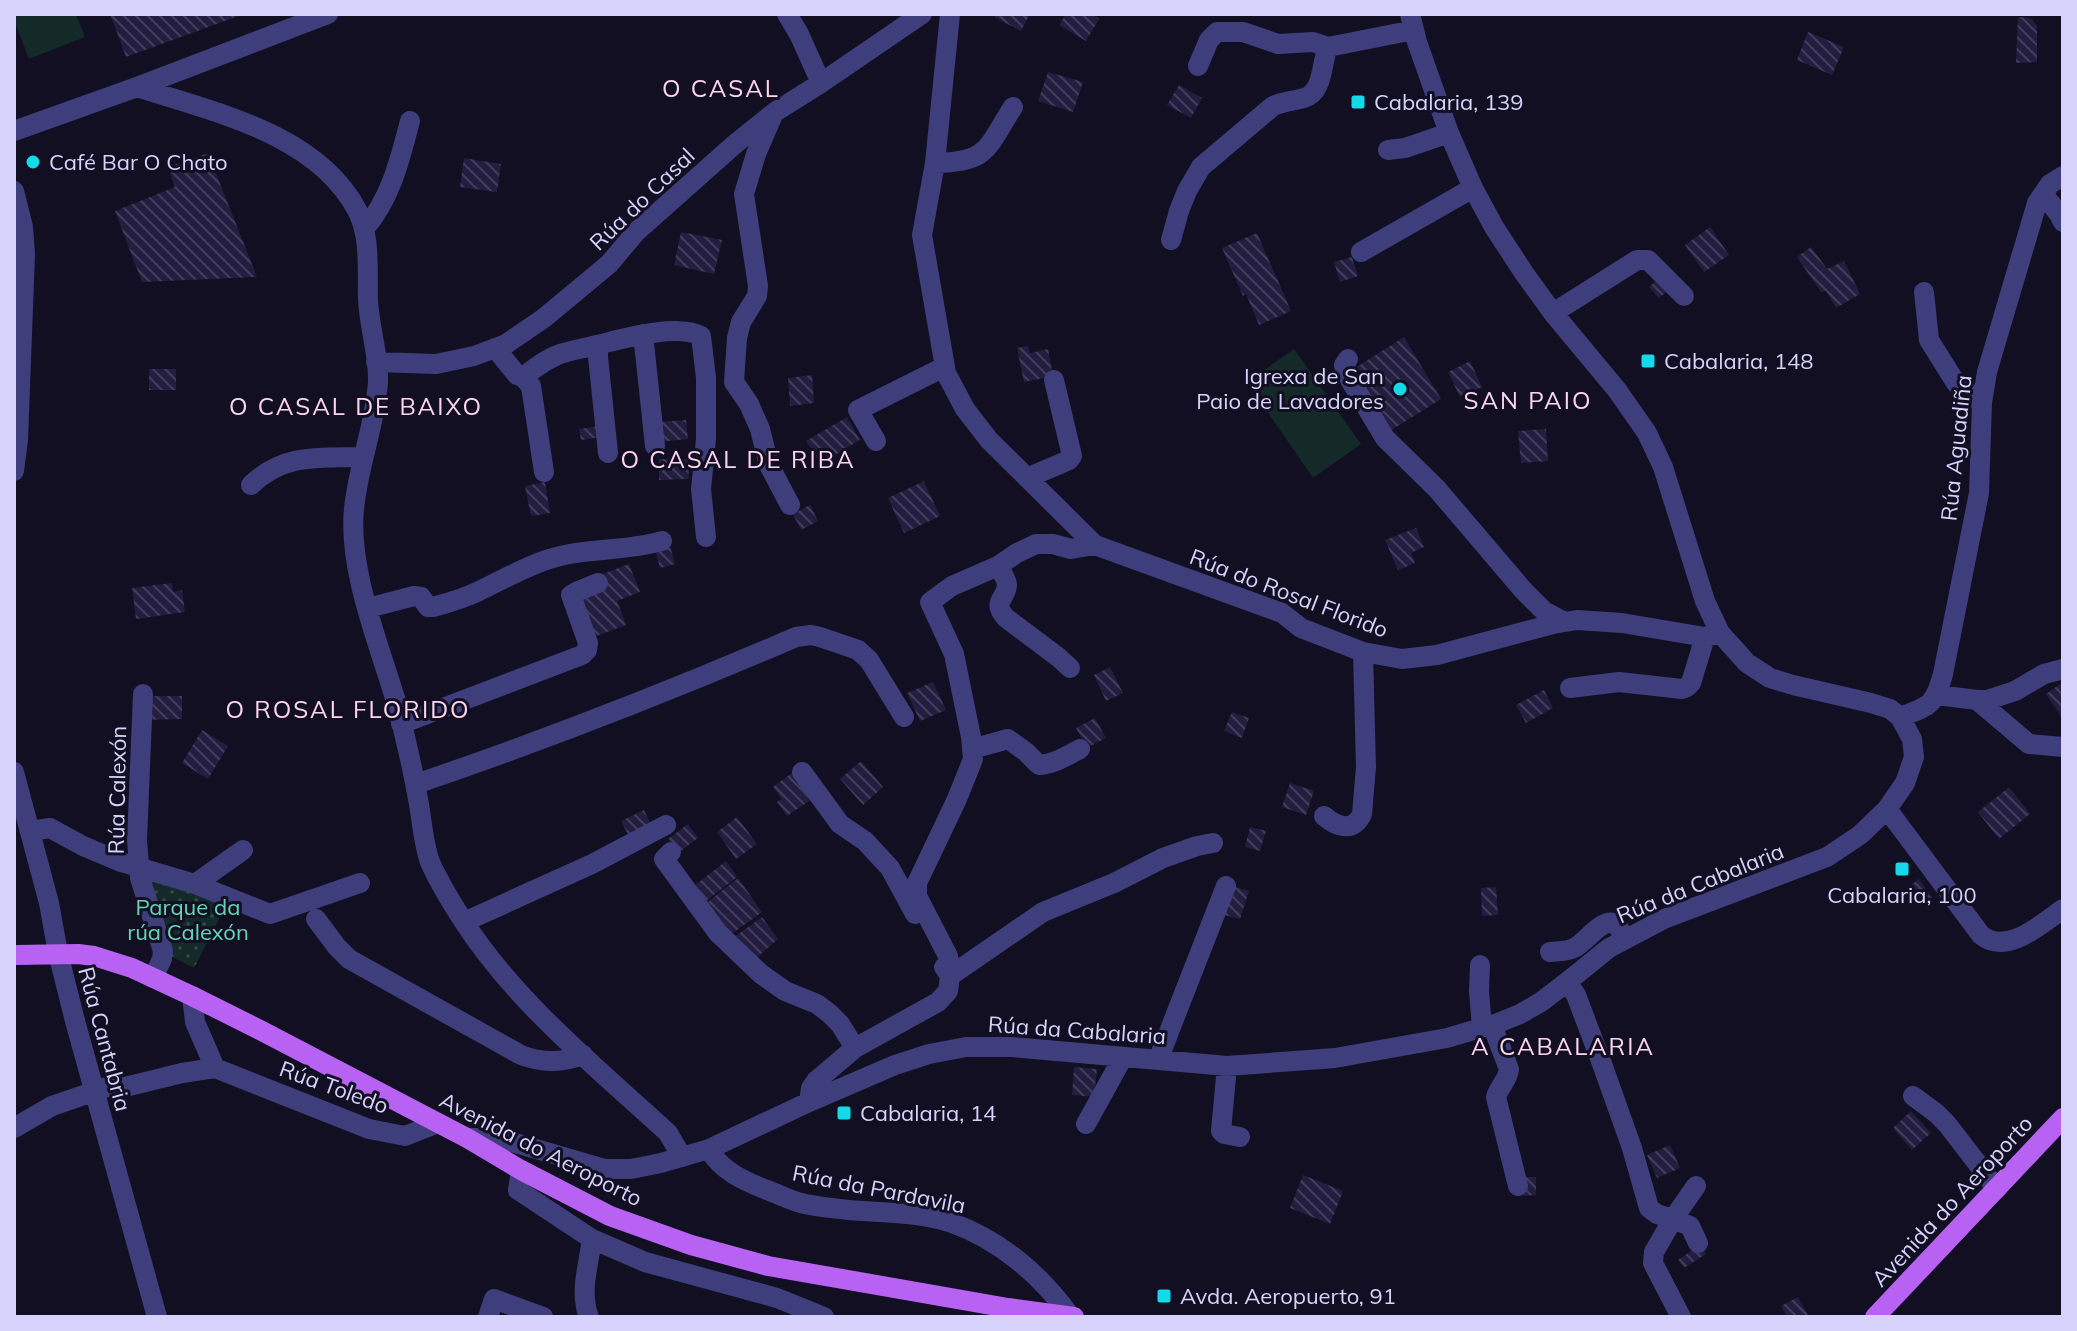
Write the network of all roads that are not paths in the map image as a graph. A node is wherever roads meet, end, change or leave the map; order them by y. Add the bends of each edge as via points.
1 (328, 14) edge
2 (787, 14) edge
3 (922, 14) edge
4 (950, 14) edge
5 (1412, 22) edge
6 (1328, 47) junction
7 (1198, 66) dead end
8 (821, 83) junction
9 (137, 87) junction
10 (1013, 107) dead end
11 (775, 112) junction
12 (410, 121) dead end
13 (14, 131) edge
14 (1449, 133) junction
15 (1388, 150) dead end
16 (935, 163) junction
17 (2063, 176) edge
18 (1473, 188) junction
19 (14, 191) edge
20 (2043, 194) junction
21 (2063, 222) edge
22 (365, 228) junction
23 (1171, 240) dead end
24 (1361, 252) dead end
25 (1924, 292) dead end
26 (1684, 296) dead end
27 (1553, 313) junction
28 (643, 334) junction
29 (598, 345) junction
30 (495, 348) junction
31 (1348, 359) dead end
32 (376, 362) junction
33 (944, 367) junction
34 (523, 377) junction
35 (1054, 380) dead end
36 (1982, 403) junction
37 (876, 441) dead end
38 (655, 446) dead end
39 (608, 453) dead end
40 (362, 457) junction
41 (14, 471) edge
42 (544, 472) dead end
43 (1027, 478) junction
44 (251, 485) dead end
45 (790, 505) dead end
46 (706, 537) dead end
47 (662, 541) dead end
48 (1095, 545) junction
49 (998, 566) junction
50 (598, 583) dead end
51 (368, 608) junction
52 (1565, 622) junction
53 (1712, 635) junction
54 (1363, 652) junction
55 (1070, 668) dead end
56 (2063, 669) edge
57 (1570, 688) dead end
58 (143, 694) dead end
59 (1937, 695) junction
60 (1977, 700) junction
61 (904, 717) dead end
62 (1900, 717) junction
63 (401, 724) junction
64 (2063, 747) edge
65 (972, 749) junction
66 (1080, 749) dead end
67 (802, 772) dead end
68 (15, 777) edge
69 (416, 784) junction
70 (1887, 809) junction
71 (1324, 816) dead end
72 (666, 825) dead end
73 (30, 831) junction
74 (1213, 843) dead end
75 (243, 850) dead end
76 (671, 852) dead end
77 (139, 868) junction
78 (360, 883) dead end
79 (195, 884) junction
80 (1226, 886) dead end
81 (2063, 909) edge
82 (316, 919) dead end
83 (464, 922) junction
84 (1625, 939) junction
85 (1550, 952) dead end
86 (58, 953) junction
87 (14, 955) edge
88 (1480, 965) dead end
89 (950, 976) junction
90 (153, 978) junction
91 (1567, 982) junction
92 (192, 996) junction
93 (1487, 1027) junction
94 (855, 1048) junction
95 (583, 1055) junction
96 (1123, 1057) junction
97 (1158, 1060) junction
98 (1227, 1066) junction
99 (215, 1068) junction
100 (93, 1092) junction
101 (1913, 1096) dead end
102 (809, 1102) junction
103 (2063, 1118) edge
104 (438, 1123) junction
105 (1086, 1124) dead end
106 (14, 1128) edge
107 (1240, 1137) dead end
108 (467, 1138) junction
109 (709, 1149) junction
110 (682, 1157) junction
111 (521, 1170) junction
112 (1518, 1186) dead end
113 (1696, 1186) dead end
114 (1997, 1189) junction
115 (1673, 1219) junction
116 (592, 1239) junction
117 (1698, 1243) dead end
118 (157, 1317) edge
119 (488, 1317) edge
120 (543, 1317) edge
121 (589, 1317) edge
122 (824, 1317) edge
123 (1072, 1317) edge
124 (1681, 1317) edge
125 (1875, 1317) edge

1 - 9 street
2 - 8 street
3 - 8 street, Rúa do Casal
4 - 16 street, Rúa do Rosal Florido
5 - 6 street
5 - 14 street
6 - 7 street via 1217,32
6 - 23 street via 1312,95 1273,106 1201,167
8 - 11 street, Rúa do Casal
9 - 13 street
9 - 22 street via 260,129 301,149 341,185
10 - 16 street via 984,152 959,163
11 - 30 street, Rúa do Casal via 636,232 609,264 544,318
11 - 45 street via 744,194 758,286 741,322 734,372
12 - 22 street via 387,195
14 - 15 street
14 - 18 street
16 - 33 street, Rúa do Rosal Florido via 922,235
17 - 20 street, Rúa Aguadiña
18 - 24 street
18 - 27 street
19 - 41 street via 25,254
20 - 21 street
20 - 36 street, Rúa Aguadiña via 2019,261
22 - 32 street
25 - 36 street via 1929,340 1956,383
26 - 27 street via 1648,260 1637,260
27 - 53 street via 1647,433 1663,467
28 - 29 street
28 - 38 street
28 - 46 street via 694,332 703,341 706,439 701,489
29 - 34 street via 561,353
29 - 39 street
30 - 32 street, Rúa do Casal via 436,364
30 - 34 street
31 - 52 street via 1346,373 1385,438 1437,489 1523,590
32 - 40 street via 371,429
33 - 37 street via 858,410
33 - 43 street, Rúa do Rosal Florido via 965,409
34 - 42 street via 531,386
35 - 43 street via 1072,456
36 - 59 street, Rúa Aguadiña via 1979,493
40 - 44 street via 295,459 263,473
40 - 51 street via 353,537
43 - 48 street, Rúa do Rosal Florido
47 - 51 street via 548,559 433,607 414,596
48 - 49 street via 1071,549 1036,544
48 - 54 street, Rúa do Rosal Florido via 1282,613 1301,628
49 - 55 street via 1007,582 1000,611
49 - 65 street via 930,602 954,654
50 - 63 street via 571,595 588,643 582,655
51 - 63 street
52 - 53 street, Rúa do Rosal Florido via 1622,623
52 - 54 street, Rúa do Rosal Florido via 1437,655 1402,659
53 - 57 street via 1691,683 1682,689 1619,682
53 - 62 street via 1770,678 1871,703
54 - 71 street via 1362,814 1350,827
56 - 60 street via 2038,676 2015,691
58 - 77 street, Rúa Calexón
59 - 60 street
59 - 62 street via 1927,707
60 - 64 street via 2029,744
61 - 69 street via 858,650 811,635 796,637 619,710
62 - 70 street, Rúa da Cabalaria via 1912,739 1914,757
63 - 69 street
65 - 66 street via 1008,739 1042,766
65 - 89 street via 961,791 917,883 917,896 948,956
67 - 89 street via 840,824 890,868
68 - 73 street, Rúa Cantabria
69 - 83 street via 429,860
70 - 81 street via 1987,940 2016,939
70 - 84 street, Rúa da Cabalaria via 1827,857
72 - 83 street
73 - 77 street via 50,828
73 - 86 street, Rúa Cantabria
74 - 89 street via 1163,858 1043,912
75 - 79 street
76 - 94 street via 664,859 718,933 773,983 829,1013
77 - 79 street
77 - 90 street, Rúa Calexón via 163,951
78 - 79 street via 270,914
80 - 97 street
82 - 95 street via 349,959 521,1055 538,1062
83 - 95 street via 523,998
84 - 85 street via 1611,922 1577,947
84 - 91 street, Rúa da Cabalaria
86 - 87 main road, Avenida do Aeroporto
86 - 90 main road, Avenida do Aeroporto via 94,956
86 - 100 street, Rúa Cantabria
88 - 93 street
89 - 94 street via 948,991 938,1002
90 - 92 main road, Avenida do Aeroporto
91 - 93 street, Rúa da Cabalaria via 1531,1008
91 - 115 street via 1601,1061 1649,1208
92 - 99 street via 195,1022
92 - 104 main road, Avenida do Aeroporto
93 - 98 street, Rúa da Cabalaria via 1335,1058
93 - 112 street via 1509,1069 1496,1097
94 - 102 street via 816,1081
95 - 110 street via 668,1133
96 - 97 street, Rúa da Cabalaria
96 - 102 street, Rúa da Cabalaria via 966,1047 895,1065
96 - 105 street
97 - 98 street, Rúa da Cabalaria
98 - 107 street via 1221,1131
99 - 100 street
99 - 104 street, Rúa Toledo via 369,1129 405,1136
100 - 106 street via 52,1106
100 - 118 street, Rúa Cantabria
101 - 114 street via 1947,1124
102 - 109 street, Rúa da Cabalaria
103 - 114 main road, Avenida do Aeroporto
104 - 108 main road, Avenida do Aeroporto
108 - 110 street, Rúa da Cabalaria via 498,1138 605,1169 631,1169
108 - 111 main road, Avenida do Aeroporto
109 - 110 street, Rúa da Cabalaria
109 - 123 street, Rúa da Pardavila via 740,1180 801,1203 950,1222 980,1235 1043,1282
111 - 116 street via 518,1190
111 - 123 main road, Avenida do Aeroporto via 610,1216 729,1256
113 - 115 street
114 - 125 main road, Avenida do Aeroporto
115 - 117 street via 1690,1226
115 - 124 street via 1653,1263
116 - 121 street via 585,1295
116 - 122 street via 645,1262 777,1298
119 - 120 street via 494,1299

